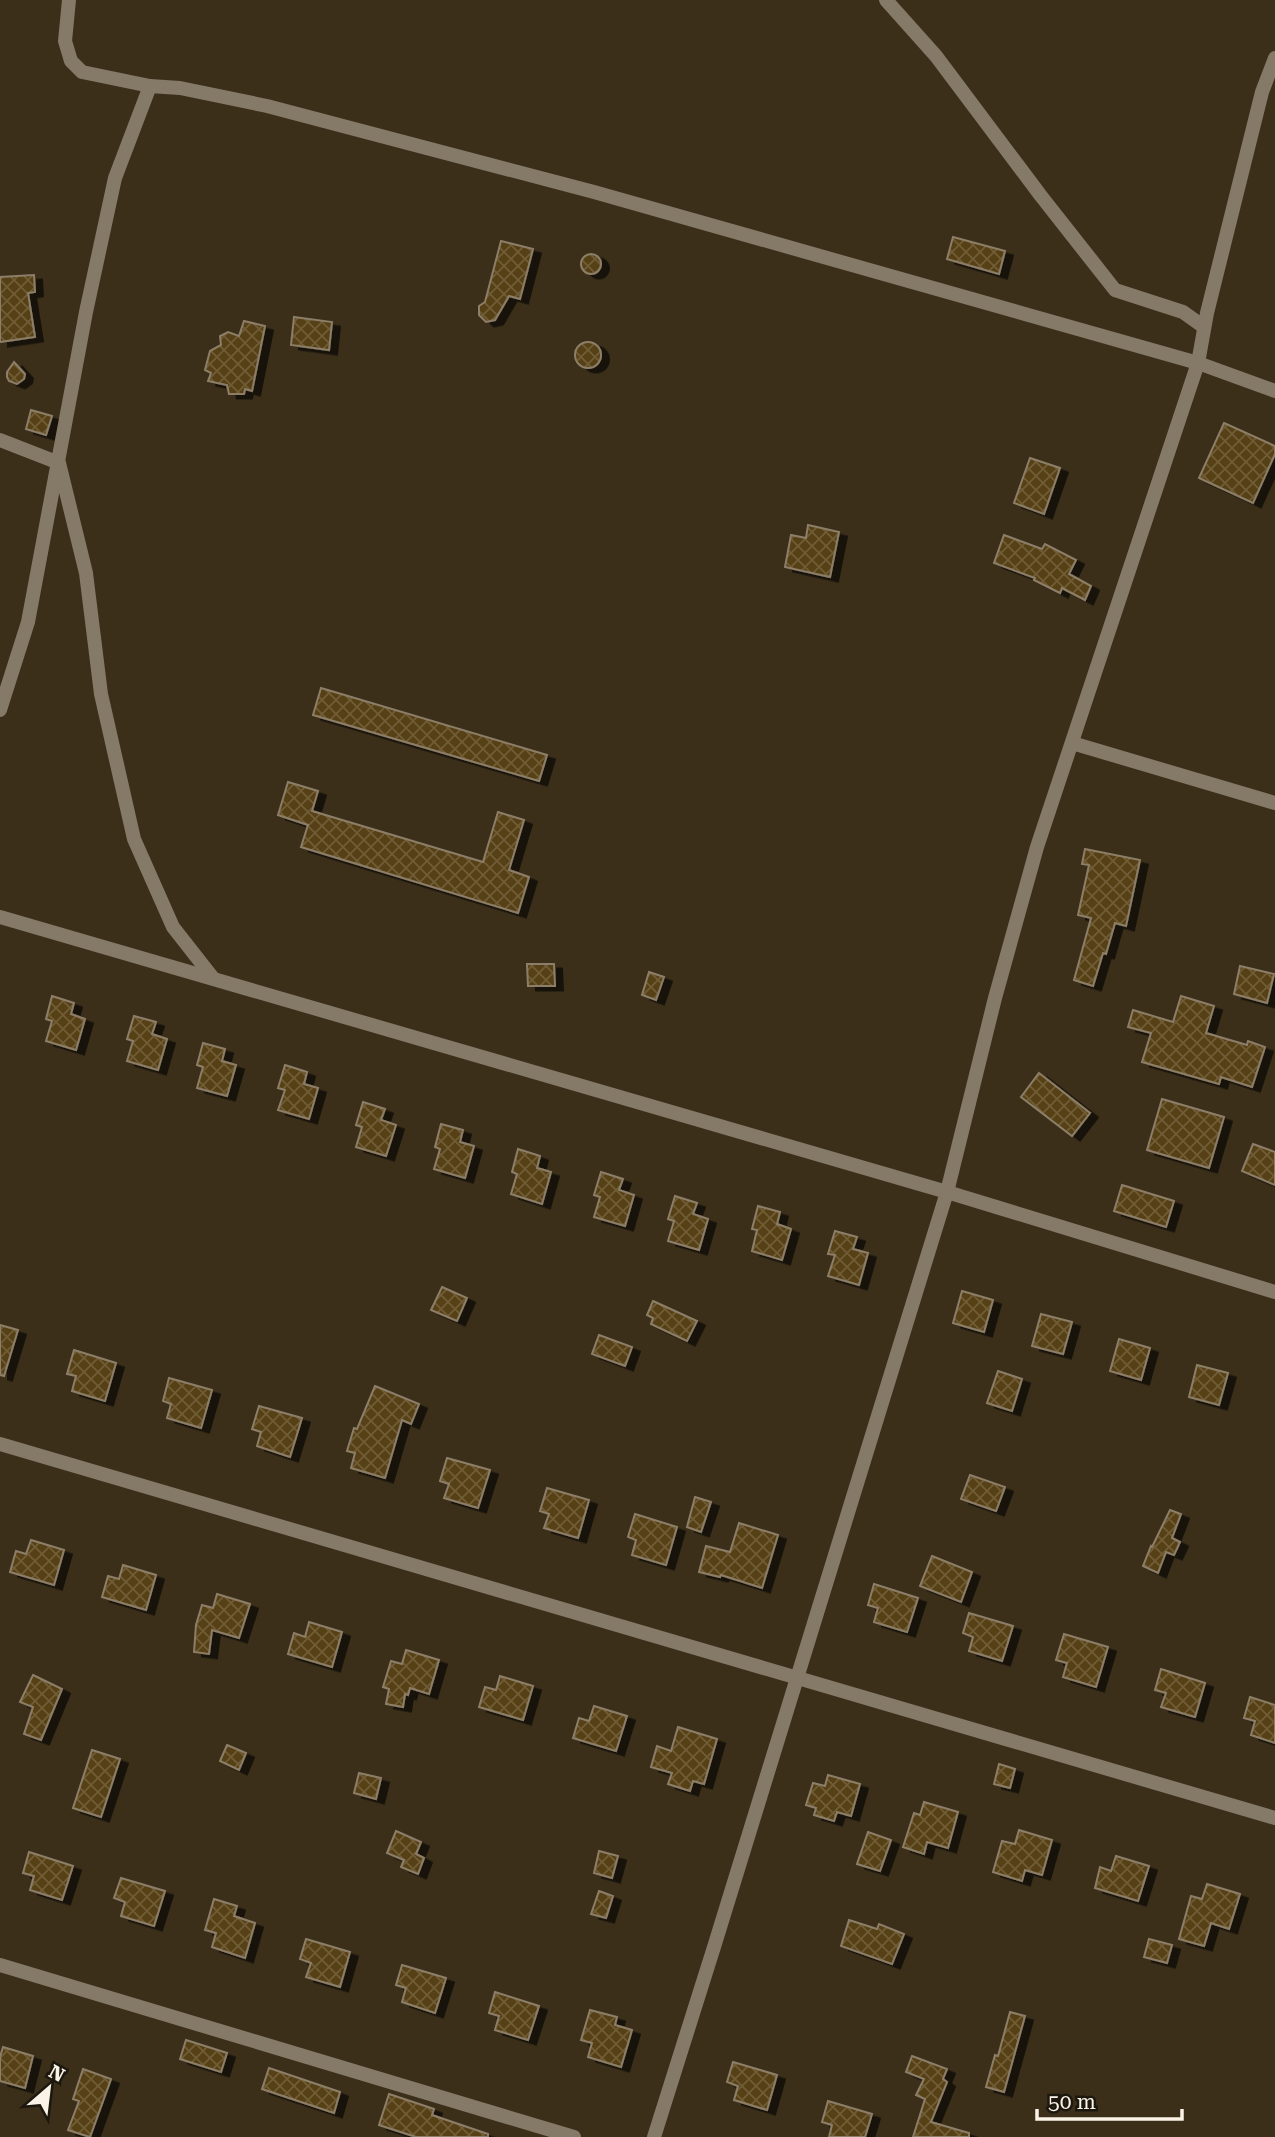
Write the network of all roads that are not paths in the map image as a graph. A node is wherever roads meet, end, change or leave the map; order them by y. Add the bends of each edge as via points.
1 (69, 0) edge
2 (886, 0) edge
3 (1275, 58) edge
4 (150, 86) junction
5 (1204, 327) junction
6 (1198, 363) junction
7 (1275, 391) edge
8 (0, 440) edge
9 (58, 463) junction
10 (0, 710) edge
11 (1072, 743) junction
12 (1275, 803) edge
13 (0, 917) edge
14 (213, 978) junction
15 (947, 1192) junction
16 (1275, 1292) edge
17 (0, 1444) edge
18 (797, 1676) junction
19 (1275, 1818) edge
20 (0, 1965) edge
21 (574, 2137) edge
22 (654, 2137) edge

1 - 4 street via 65,41 71,61 82,72
2 - 5 street via 936,57 1115,290 1183,312
3 - 5 street via 1262,92
4 - 6 street via 267,106 581,188
4 - 9 street via 114,178
5 - 6 street
6 - 7 street
6 - 11 street
8 - 9 street
9 - 10 street via 28,622
9 - 14 street via 86,573 102,694 134,839 173,927
11 - 12 street
11 - 15 street via 1012,934
13 - 14 street
14 - 15 street
15 - 16 street
15 - 18 street
17 - 18 street
18 - 19 street
18 - 22 street
20 - 21 street

